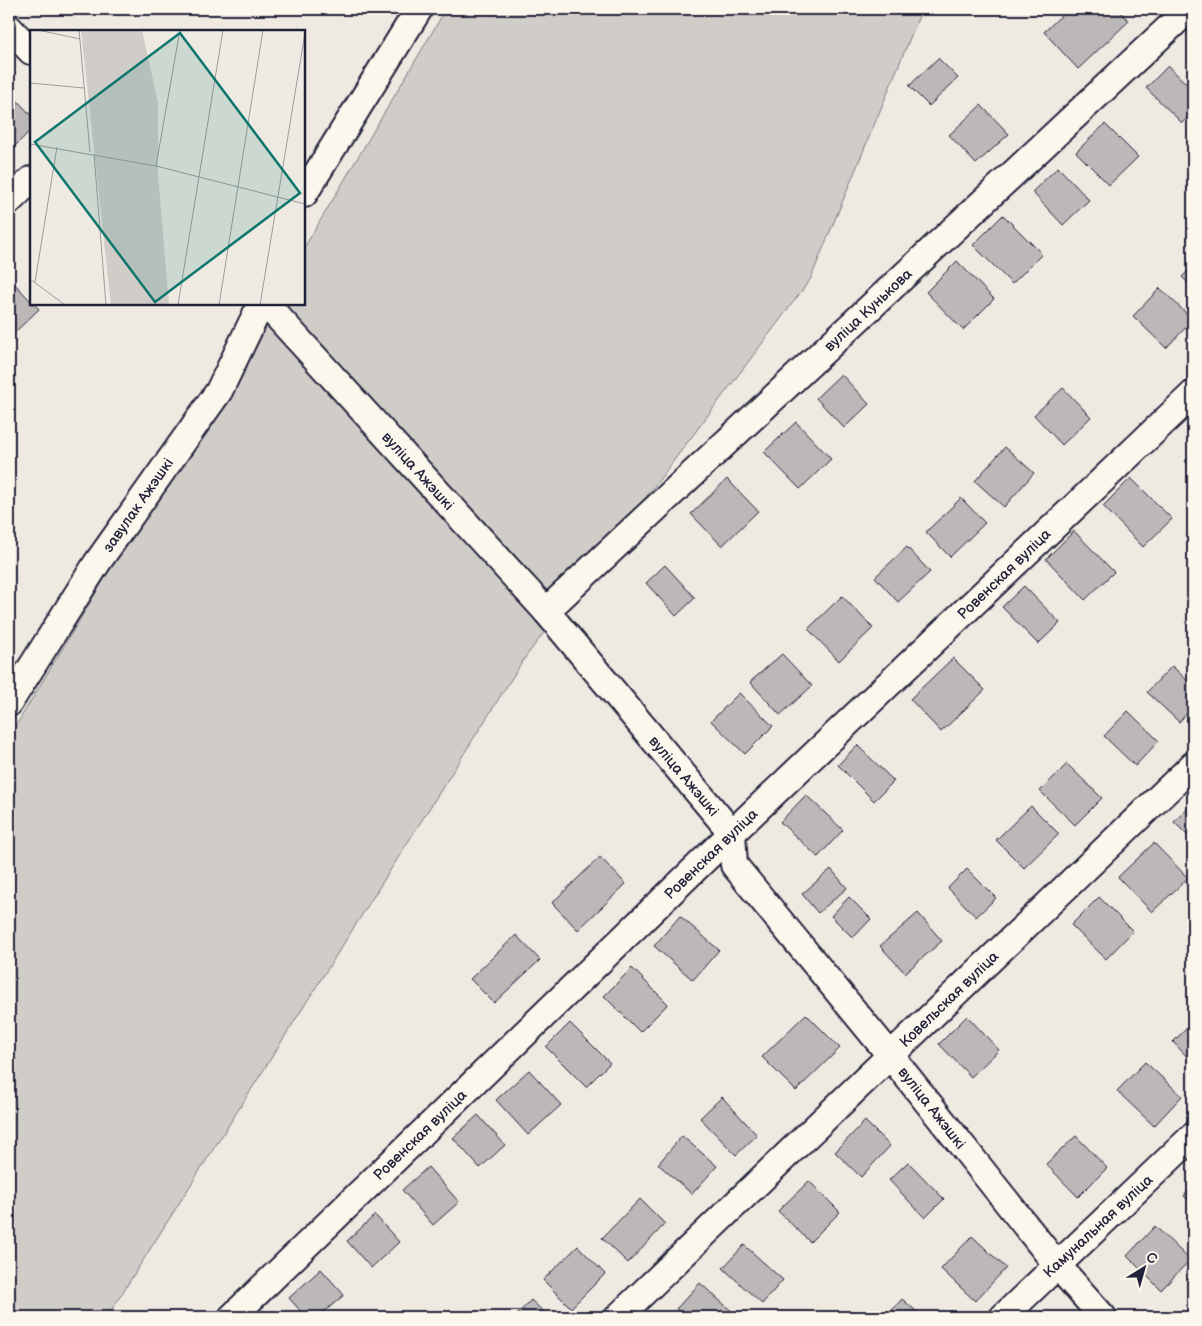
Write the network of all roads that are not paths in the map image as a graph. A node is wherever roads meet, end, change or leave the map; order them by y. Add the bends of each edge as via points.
1 (419, 9) edge
2 (1189, 9) edge
3 (9, 28) edge
4 (30, 50) edge
5 (30, 181) edge
6 (305, 192) edge
7 (9, 201) edge
8 (261, 305) edge
9 (267, 305) edge
10 (1193, 394) edge
11 (546, 611) junction
12 (9, 703) edge
13 (1193, 765) edge
14 (732, 833) junction
15 (890, 1055) junction
16 (1193, 1136) edge
17 (1057, 1265) junction
18 (232, 1317) edge
19 (618, 1317) edge
20 (1003, 1317) edge
21 (1103, 1317) edge

1 - 6 street
2 - 11 street, вуліца Кунькова
3 - 4 street
5 - 7 street
8 - 12 street, завулак Ажэшкі via 219,391 97,562
9 - 11 street, вуліца Ажэшкі
10 - 14 street, Ровенская вуліца
11 - 14 street, вуліца Ажэшкі
13 - 15 street, Ковельская вуліца
14 - 15 street, вуліца Ажэшкі via 734,865
14 - 18 street, Ровенская вуліца
15 - 17 street, вуліца Ажэшкі
15 - 19 street, Ковельская вуліца
16 - 17 street, Камунальная вуліца
17 - 20 street, Камунальная вуліца
17 - 21 street, вуліца Ажэшкі

